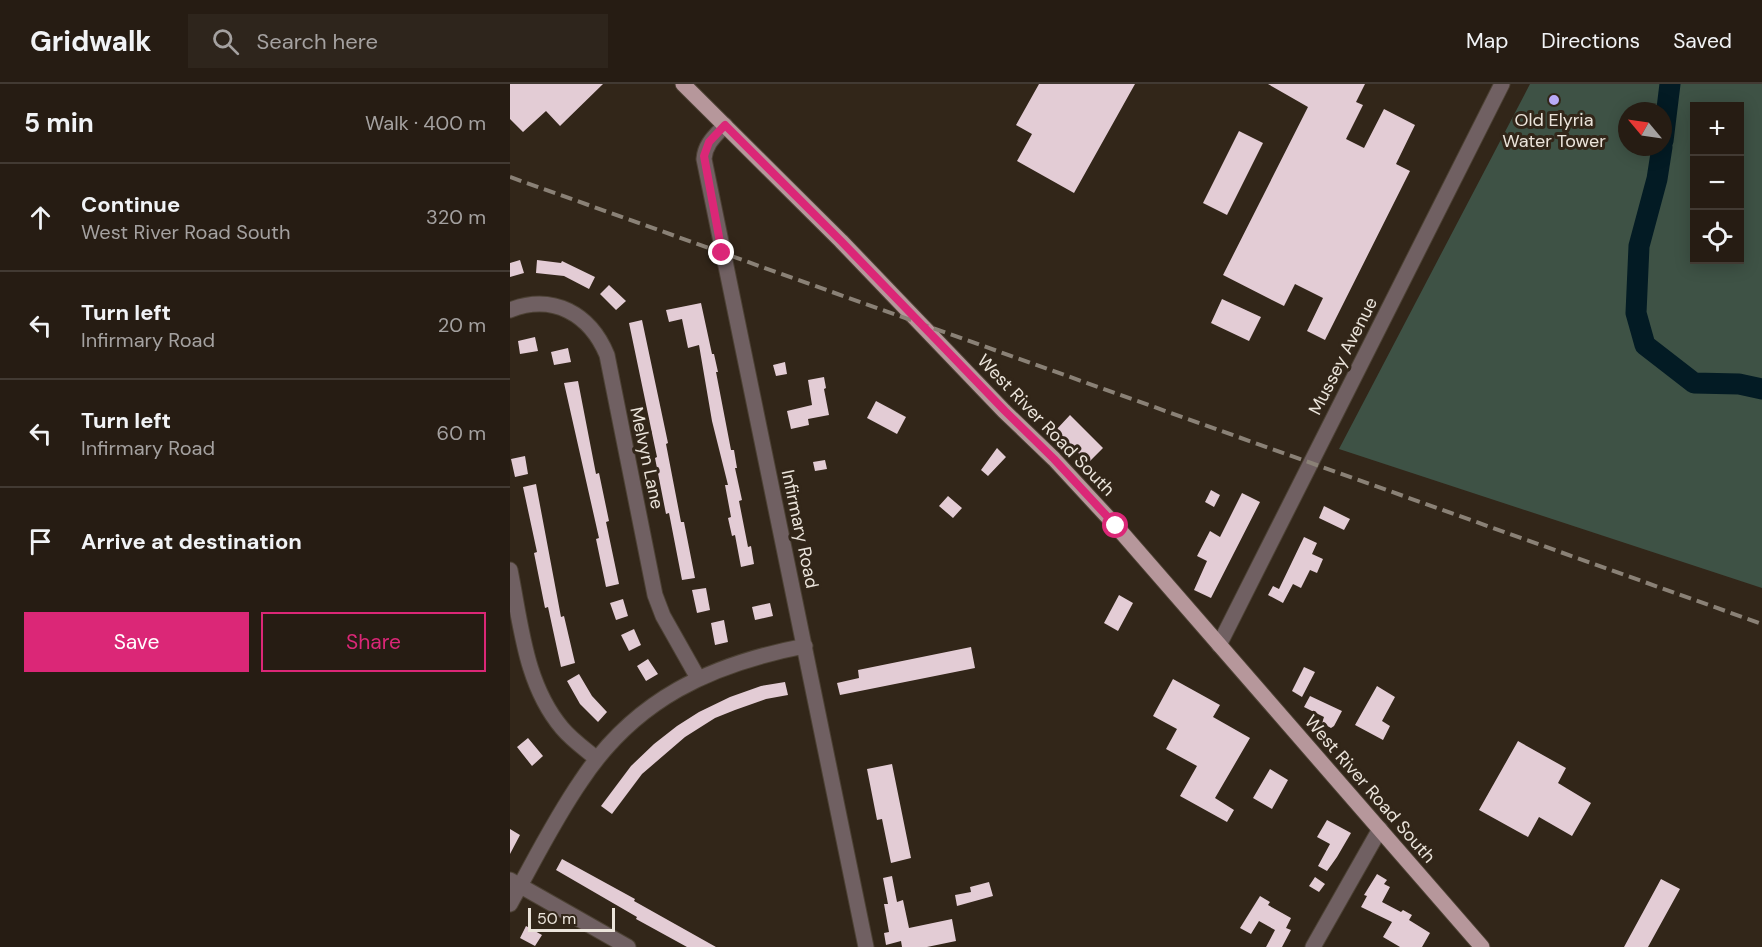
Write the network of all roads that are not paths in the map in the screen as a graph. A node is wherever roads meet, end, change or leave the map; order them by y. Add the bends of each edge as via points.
1 (1502, 84) edge
2 (683, 85) edge
3 (725, 125) junction
4 (510, 310) edge
5 (510, 570) edge
6 (805, 645) junction
7 (1220, 645) junction
8 (698, 678) junction
9 (597, 759) junction
10 (1380, 829) junction
11 (515, 883) edge
12 (510, 904) edge
13 (628, 947) edge
14 (866, 947) edge
15 (1313, 947) edge
16 (1482, 947) edge

1 - 7 street, Mussey Avenue
2 - 3 main road, West River Road South
3 - 6 street, Infirmary Road via 709,142 704,159
3 - 7 main road, West River Road South via 1054,459
4 - 8 street, Melvyn Lane via 537,304 567,310 587,324 602,344 656,595 663,616
5 - 9 street via 538,690 563,730
6 - 8 street via 748,658
6 - 14 street, Infirmary Road
7 - 10 main road, West River Road South
8 - 9 street via 653,706
9 - 11 street
10 - 15 street
10 - 16 main road, West River Road South
11 - 12 street
11 - 13 street

